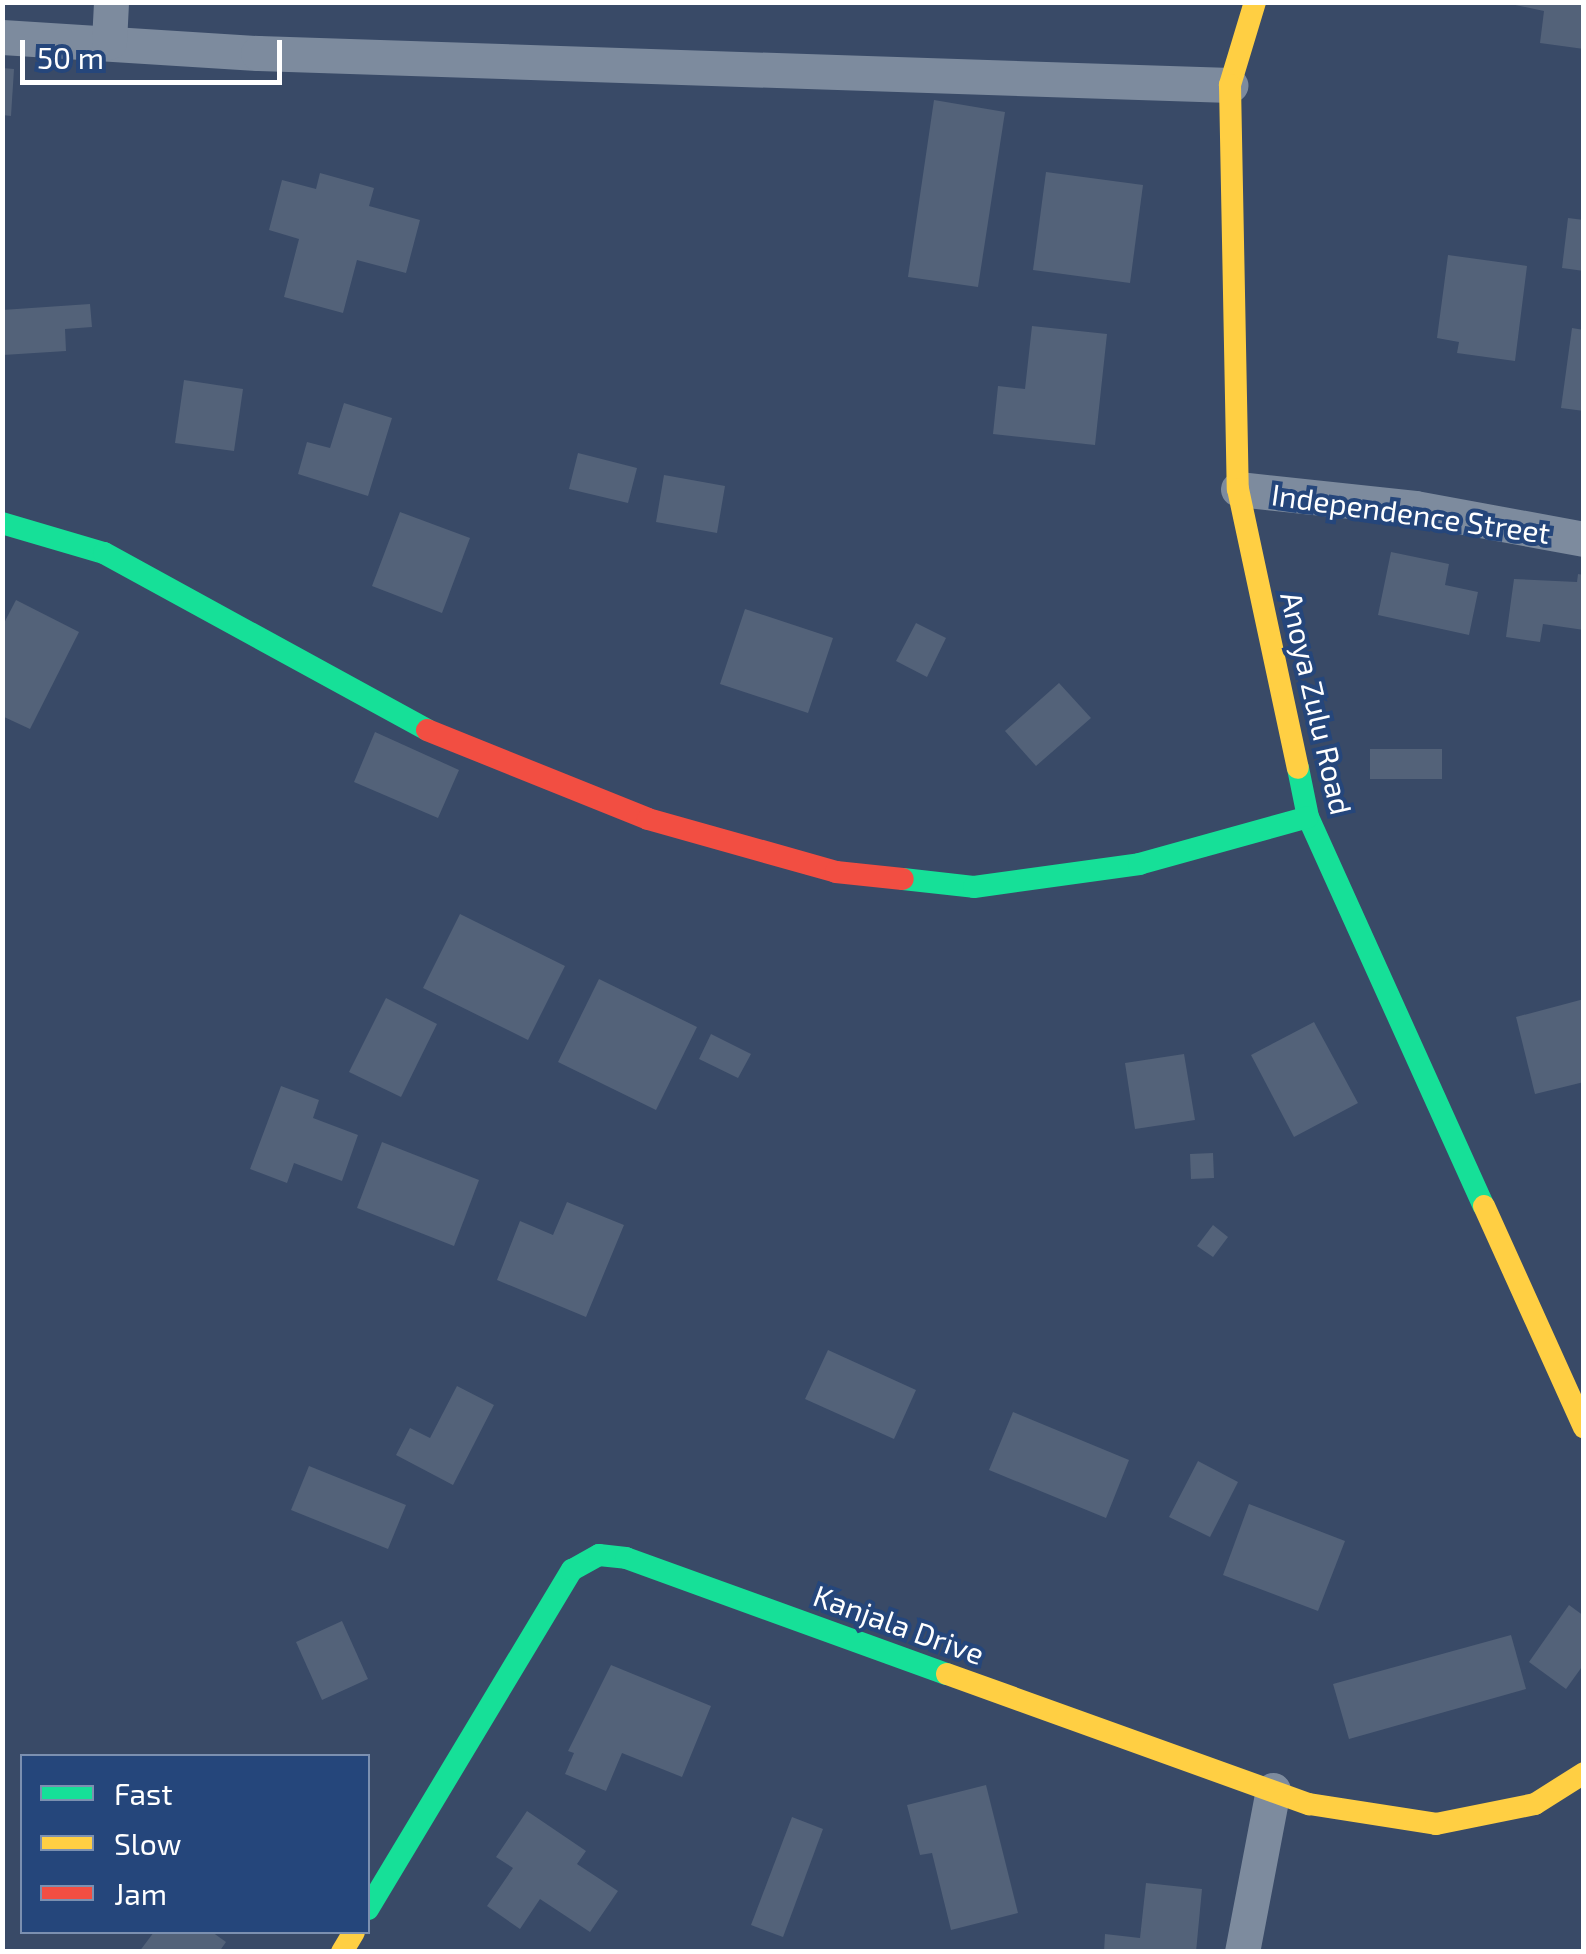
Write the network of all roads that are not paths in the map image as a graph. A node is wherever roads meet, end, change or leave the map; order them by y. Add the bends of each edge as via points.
1 (111, 2) edge
2 (1256, 2) edge
3 (2, 37) edge
4 (109, 42) junction
5 (1230, 85) junction
6 (1238, 490) junction
7 (2, 523) edge
8 (1584, 539) edge
9 (1308, 817) junction
10 (1584, 1427) edge
11 (1584, 1773) edge
12 (1273, 1790) junction
13 (370, 1906) edge
14 (1242, 1952) edge

1 - 4 street
2 - 5 street, Anoya Zulu Road
3 - 4 street
4 - 5 street via 278,54
5 - 6 street, Anoya Zulu Road
6 - 8 street, Independence Street via 1414,508
6 - 9 street, Anoya Zulu Road
7 - 9 street via 104,553 402,719 648,819 836,872 974,887 1139,864
9 - 10 street, Anoya Zulu Road
11 - 12 street, Kanjala Drive via 1534,1804 1436,1824 1310,1804
12 - 13 street, Kanjala Drive via 626,1558 599,1555 572,1570
12 - 14 street

